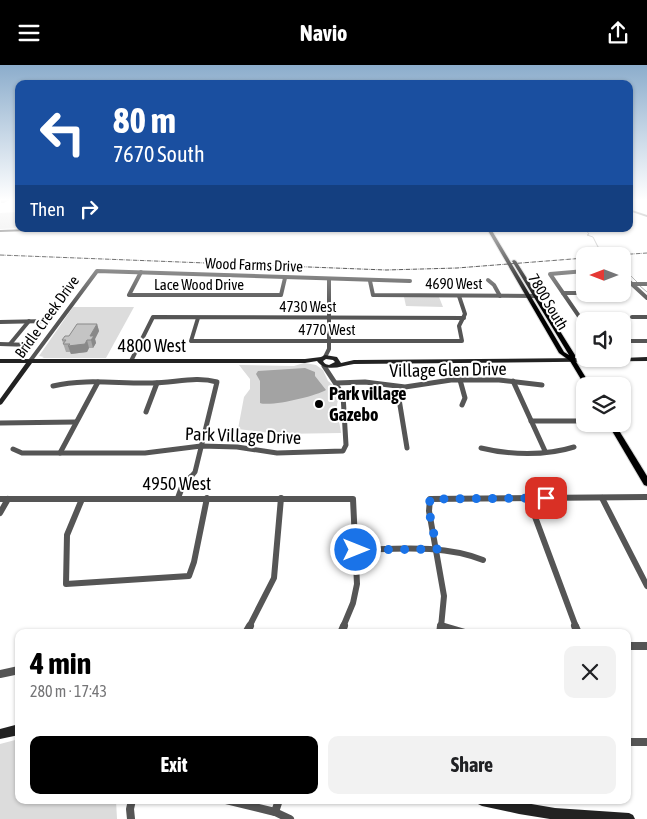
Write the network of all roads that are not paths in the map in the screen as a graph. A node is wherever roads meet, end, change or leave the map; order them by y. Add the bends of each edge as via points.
1 (493, 235) edge
2 (497, 235) edge
3 (97, 271) joint
4 (142, 272) junction
5 (576, 272) edge
6 (285, 278) junction
7 (329, 280) junction
8 (370, 281) junction
9 (410, 281) dead end
10 (488, 281) dead end
11 (631, 284) edge
12 (647, 284) edge
13 (631, 285) edge
14 (562, 293) junction
15 (576, 293) edge
16 (459, 296) junction
17 (500, 296) junction
18 (531, 296) junction
19 (647, 298) edge
20 (576, 312) edge
21 (632, 317) dead end
22 (647, 317) edge
23 (198, 318) junction
24 (329, 318) junction
25 (464, 318) junction
26 (28, 321) junction
27 (48, 321) dead end
28 (0, 322) edge
29 (329, 341) junction
30 (631, 341) edge
31 (647, 341) edge
32 (0, 344) edge
33 (10, 345) junction
34 (30, 345) dead end
35 (330, 349) junction
36 (647, 359) edge
37 (572, 360) junction
38 (0, 361) edge
39 (30, 361) junction
40 (131, 361) junction
41 (323, 361) junction
42 (335, 362) junction
43 (329, 375) junction
44 (582, 377) edge
45 (460, 380) junction
46 (514, 381) junction
47 (98, 382) junction
48 (157, 383) junction
49 (336, 383) junction
50 (542, 385) dead end
51 (53, 386) dead end
52 (397, 387) junction
53 (0, 403) edge
54 (462, 405) dead end
55 (146, 412) dead end
56 (531, 421) junction
57 (576, 421) edge
58 (76, 422) junction
59 (0, 423) edge
60 (616, 432) edge
61 (201, 446) junction
62 (574, 447) dead end
63 (407, 448) dead end
64 (482, 448) dead end
65 (13, 449) dead end
66 (545, 451) junction
67 (60, 453) junction
68 (647, 483) edge
69 (647, 497) edge
70 (281, 498) junction
71 (528, 498) junction
72 (602, 498) junction
73 (0, 499) edge
74 (8, 499) junction
75 (82, 499) junction
76 (178, 499) junction
77 (207, 499) junction
78 (0, 513) edge
79 (437, 549) junction
80 (356, 550) junction
81 (483, 560) dead end
82 (647, 586) edge
83 (248, 629) edge
84 (342, 629) edge
85 (440, 629) edge
86 (577, 629) edge
87 (631, 646) edge
88 (647, 646) edge
89 (15, 671) edge
90 (0, 674) edge
91 (15, 730) edge
92 (0, 734) edge
93 (631, 742) edge
94 (647, 742) edge
95 (131, 804) edge
96 (242, 804) edge
97 (278, 804) edge
98 (493, 804) edge
99 (275, 812) junction
100 (521, 814) edge
101 (131, 819) edge
102 (290, 819) edge
103 (630, 819) edge

1 - 18 main road, 7800 South
2 - 18 main road, 7800 South
3 - 4 street, Wood Farms Drive
3 - 39 street, Bridle Creek Drive
4 - 6 street, Wood Farms Drive
4 - 6 street, Lace Wood Drive via 129,295 275,296 283,292
5 - 14 street via 550,274
6 - 7 street, Wood Farms Drive
7 - 8 street, Wood Farms Drive
7 - 24 street
8 - 9 street, Wood Farms Drive
8 - 16 street, 4690 West via 373,295
10 - 17 street
11 - 12 street
13 - 19 street
14 - 15 street
14 - 20 street
16 - 17 street, 4690 West
16 - 25 street
17 - 18 street, 4690 West
18 - 37 main road, 7800 South via 562,353
21 - 22 street
23 - 24 street, 4730 West
23 - 29 street, 4770 West via 192,341
23 - 40 street, 4730 West via 152,317
24 - 25 street, 4730 West
24 - 29 street
25 - 29 street, 4770 West via 459,326 462,341
26 - 27 street
26 - 28 street
26 - 33 street
29 - 35 street
30 - 31 street
32 - 33 street
33 - 34 street
35 - 41 street
35 - 42 street
36 - 37 main road, 4800 West
37 - 42 main road, 4800 West
37 - 44 main road, 7800 South
38 - 39 main road, 4800 West
39 - 40 main road, 4800 West
39 - 53 main road, Bridle Creek Drive
40 - 41 main road, 4800 West
41 - 42 main road, 4800 West
41 - 42 main road, 4800 West
41 - 43 street, Park Village Drive
42 - 43 street
43 - 49 street, Park Village Drive
45 - 46 street, Village Glen Drive
45 - 52 street, Village Glen Drive
45 - 54 street via 465,398
46 - 50 street
46 - 56 street, Village Glen Drive
47 - 48 street
47 - 51 street
47 - 58 street
48 - 55 street
48 - 61 street via 217,382
49 - 52 street, Village Glen Drive via 365,382
49 - 61 street, Park Village Drive via 343,395 346,445 343,451 277,453
52 - 63 street
56 - 57 street
56 - 66 street, Village Glen Drive
58 - 59 street
58 - 67 street
60 - 68 main road
61 - 67 street, Park Village Drive via 145,453
61 - 76 street via 194,476 182,487
62 - 66 street
64 - 66 street
65 - 67 street, Park Village Drive via 22,453
69 - 72 street
70 - 77 street, 4950 West
70 - 80 street, 4950 West via 353,499
70 - 83 street via 274,578
71 - 72 street
71 - 79 street via 430,499 429,511
71 - 86 street
72 - 82 street
73 - 74 street, 4950 West
74 - 75 street, 4950 West
74 - 78 street
75 - 76 street, 4950 West
75 - 77 street via 67,535 66,584 188,576
76 - 77 street, 4950 West
79 - 80 street
79 - 81 street via 456,550
79 - 85 street via 444,596
80 - 84 street via 356,593
87 - 88 street
89 - 90 street
91 - 92 main road
93 - 94 street
95 - 101 street
96 - 99 street
97 - 99 street
98 - 100 main road
99 - 102 street
100 - 103 main road

